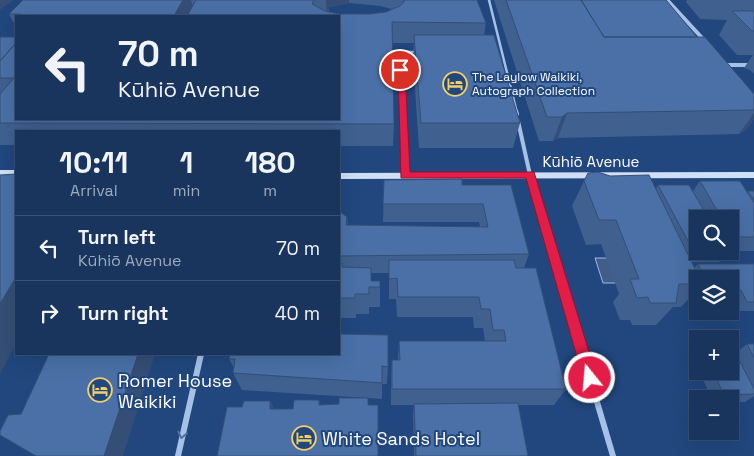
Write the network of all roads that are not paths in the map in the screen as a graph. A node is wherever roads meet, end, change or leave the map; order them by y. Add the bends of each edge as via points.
1 (489, 0) edge
2 (667, 0) edge
3 (707, 44) edge
4 (419, 52) edge
5 (494, 52) edge
6 (503, 52) junction
7 (719, 58) edge
8 (726, 65) junction
9 (754, 65) edge
10 (731, 72) edge
11 (0, 173) edge
12 (15, 173) edge
13 (530, 175) junction
14 (754, 175) edge
15 (340, 176) edge
16 (405, 176) junction
17 (201, 355) edge
18 (178, 456) edge
19 (613, 456) edge

1 - 6 lane
2 - 3 street
4 - 16 lane via 400,52
5 - 6 lane
6 - 13 lane
7 - 8 street
8 - 9 street
8 - 10 street
11 - 12 street
13 - 14 street, Kūhiō Avenue
13 - 16 street, Kūhiō Avenue
13 - 19 street
15 - 16 street, Kūhiō Avenue
17 -> 18 street

